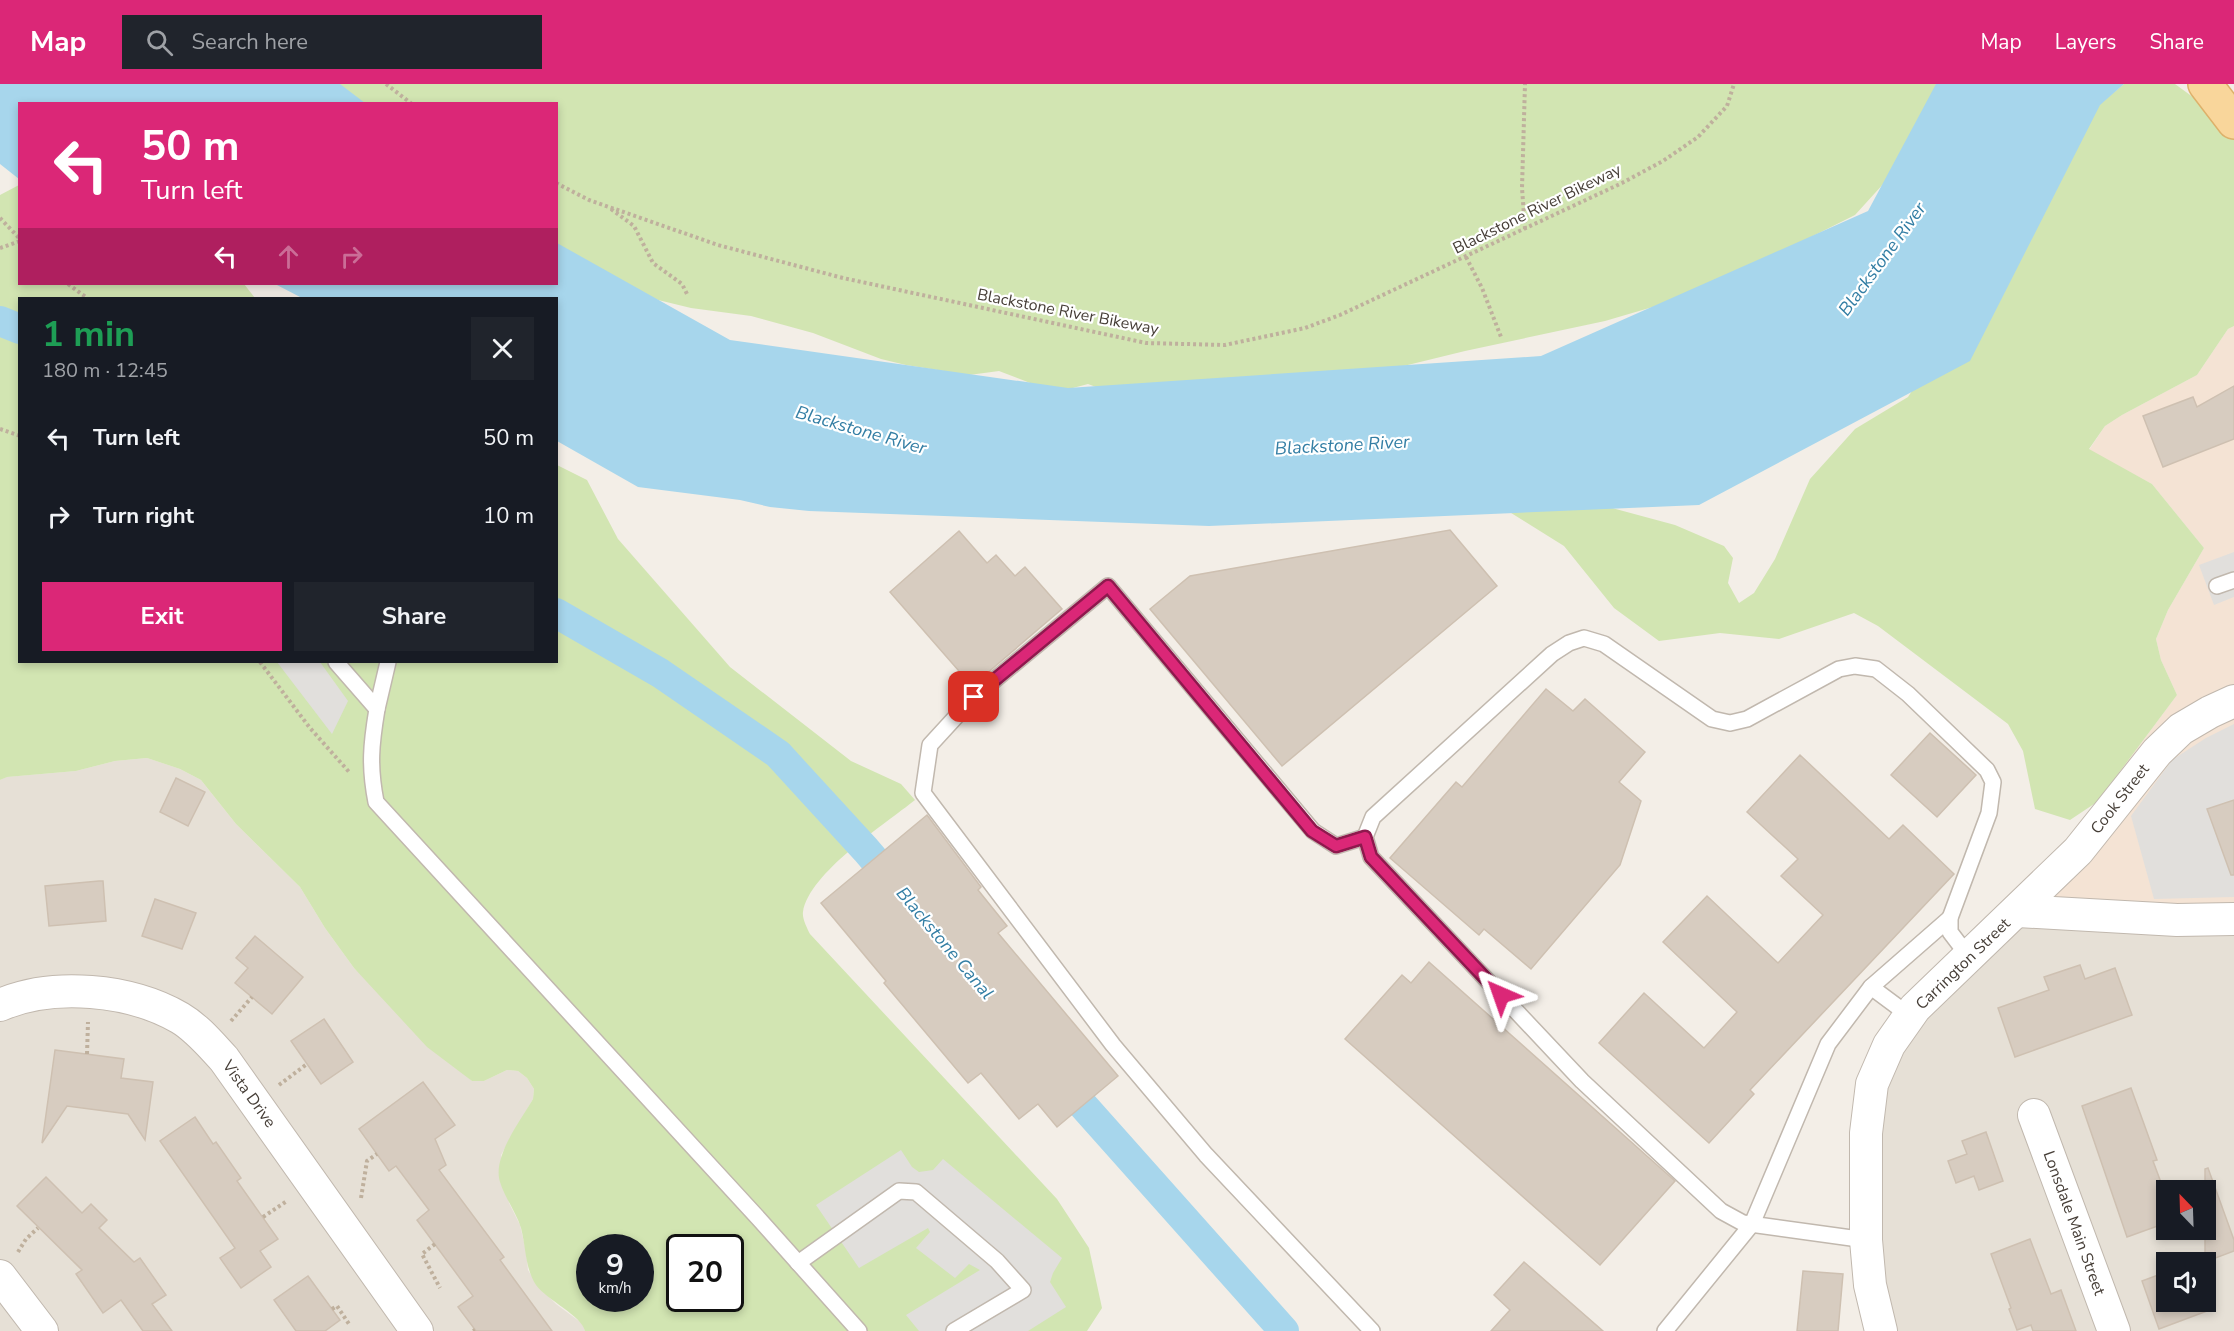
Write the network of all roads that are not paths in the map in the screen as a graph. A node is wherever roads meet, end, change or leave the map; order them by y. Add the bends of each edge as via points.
1 (2205, 84) edge
2 (2234, 122) edge
3 (2234, 580) edge
4 (2217, 586) dead end
5 (337, 663) edge
6 (388, 663) edge
7 (2234, 701) edge
8 (377, 709) junction
9 (1365, 837) junction
10 (2018, 911) junction
11 (1950, 918) junction
12 (2234, 919) edge
13 (1969, 957) junction
14 (1871, 987) junction
15 (0, 1005) edge
16 (1910, 1016) junction
17 (2034, 1114) dead end
18 (1752, 1224) junction
19 (1866, 1240) junction
20 (798, 1263) junction
21 (0, 1276) edge
22 (42, 1331) edge
23 (417, 1331) edge
24 (859, 1331) edge
25 (954, 1331) edge
26 (1372, 1331) edge
27 (1665, 1331) edge
28 (1881, 1331) edge
29 (2114, 1331) edge

1 - 2 main road
3 - 4 lane
5 - 8 lane
6 - 8 lane
7 - 10 street, Cook Street via 2181,729 2157,752 2078,851
8 - 20 lane via 370,766 376,802
9 - 11 lane via 1373,817 1552,654 1577,640 1584,638 1604,644 1712,718 1730,723 1747,719 1839,669 1855,666 1876,669 1908,694 1987,770 1993,782 1989,813
9 - 18 lane via 1371,857 1581,1081 1720,1211
9 - 26 lane via 1336,846 1312,831 1108,586 974,697 930,745 923,793 958,840 1113,1045 1206,1155
10 - 12 street, Carrington Street via 2177,920
10 - 13 street, Carrington Street
11 - 13 lane via 1950,932
11 - 14 lane
13 - 16 street, Carrington Street
14 - 16 lane
14 - 18 lane via 1828,1044
15 - 23 street, Vista Drive via 32,994 80,992 125,998 182,1019 224,1059
16 - 19 street, Carrington Street via 1888,1045 1872,1084 1866,1133
17 - 29 street, Lonsdale Main Street
18 - 19 lane
18 - 27 lane
19 - 28 street, Carrington Street via 1870,1286
20 - 24 lane
20 - 25 lane via 899,1191 916,1192 997,1261 1023,1290
21 - 22 street

